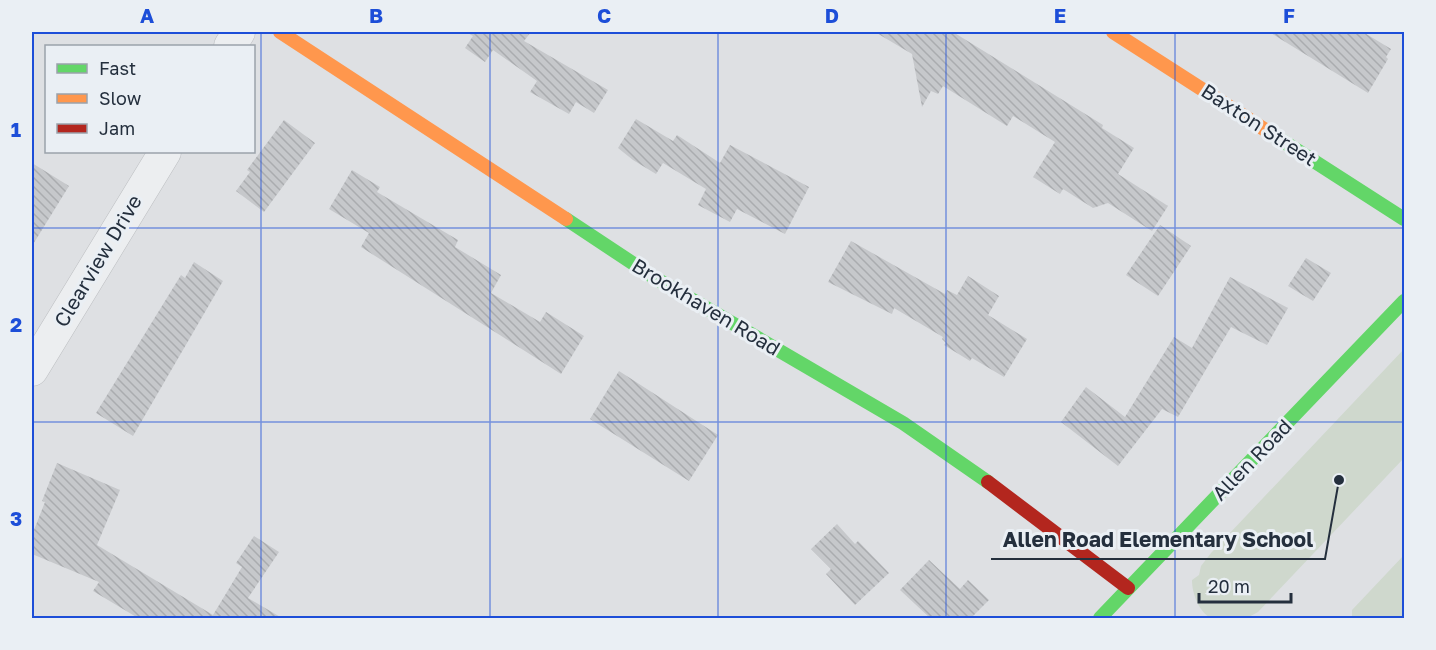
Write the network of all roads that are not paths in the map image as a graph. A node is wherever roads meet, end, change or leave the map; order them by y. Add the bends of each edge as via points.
1 (239, 32) edge
2 (280, 32) edge
3 (1113, 32) edge
4 (231, 45) edge
5 (164, 153) edge
6 (1404, 219) edge
7 (1404, 301) edge
8 (32, 370) edge
9 (1128, 588) junction
10 (1100, 618) edge

1 - 4 street
2 - 9 street, Brookhaven Road via 655,278 903,423 1023,507
3 - 6 street, Baxton Street
5 - 8 street, Clearview Drive
7 - 9 street, Allen Road
9 - 10 street, Allen Road

